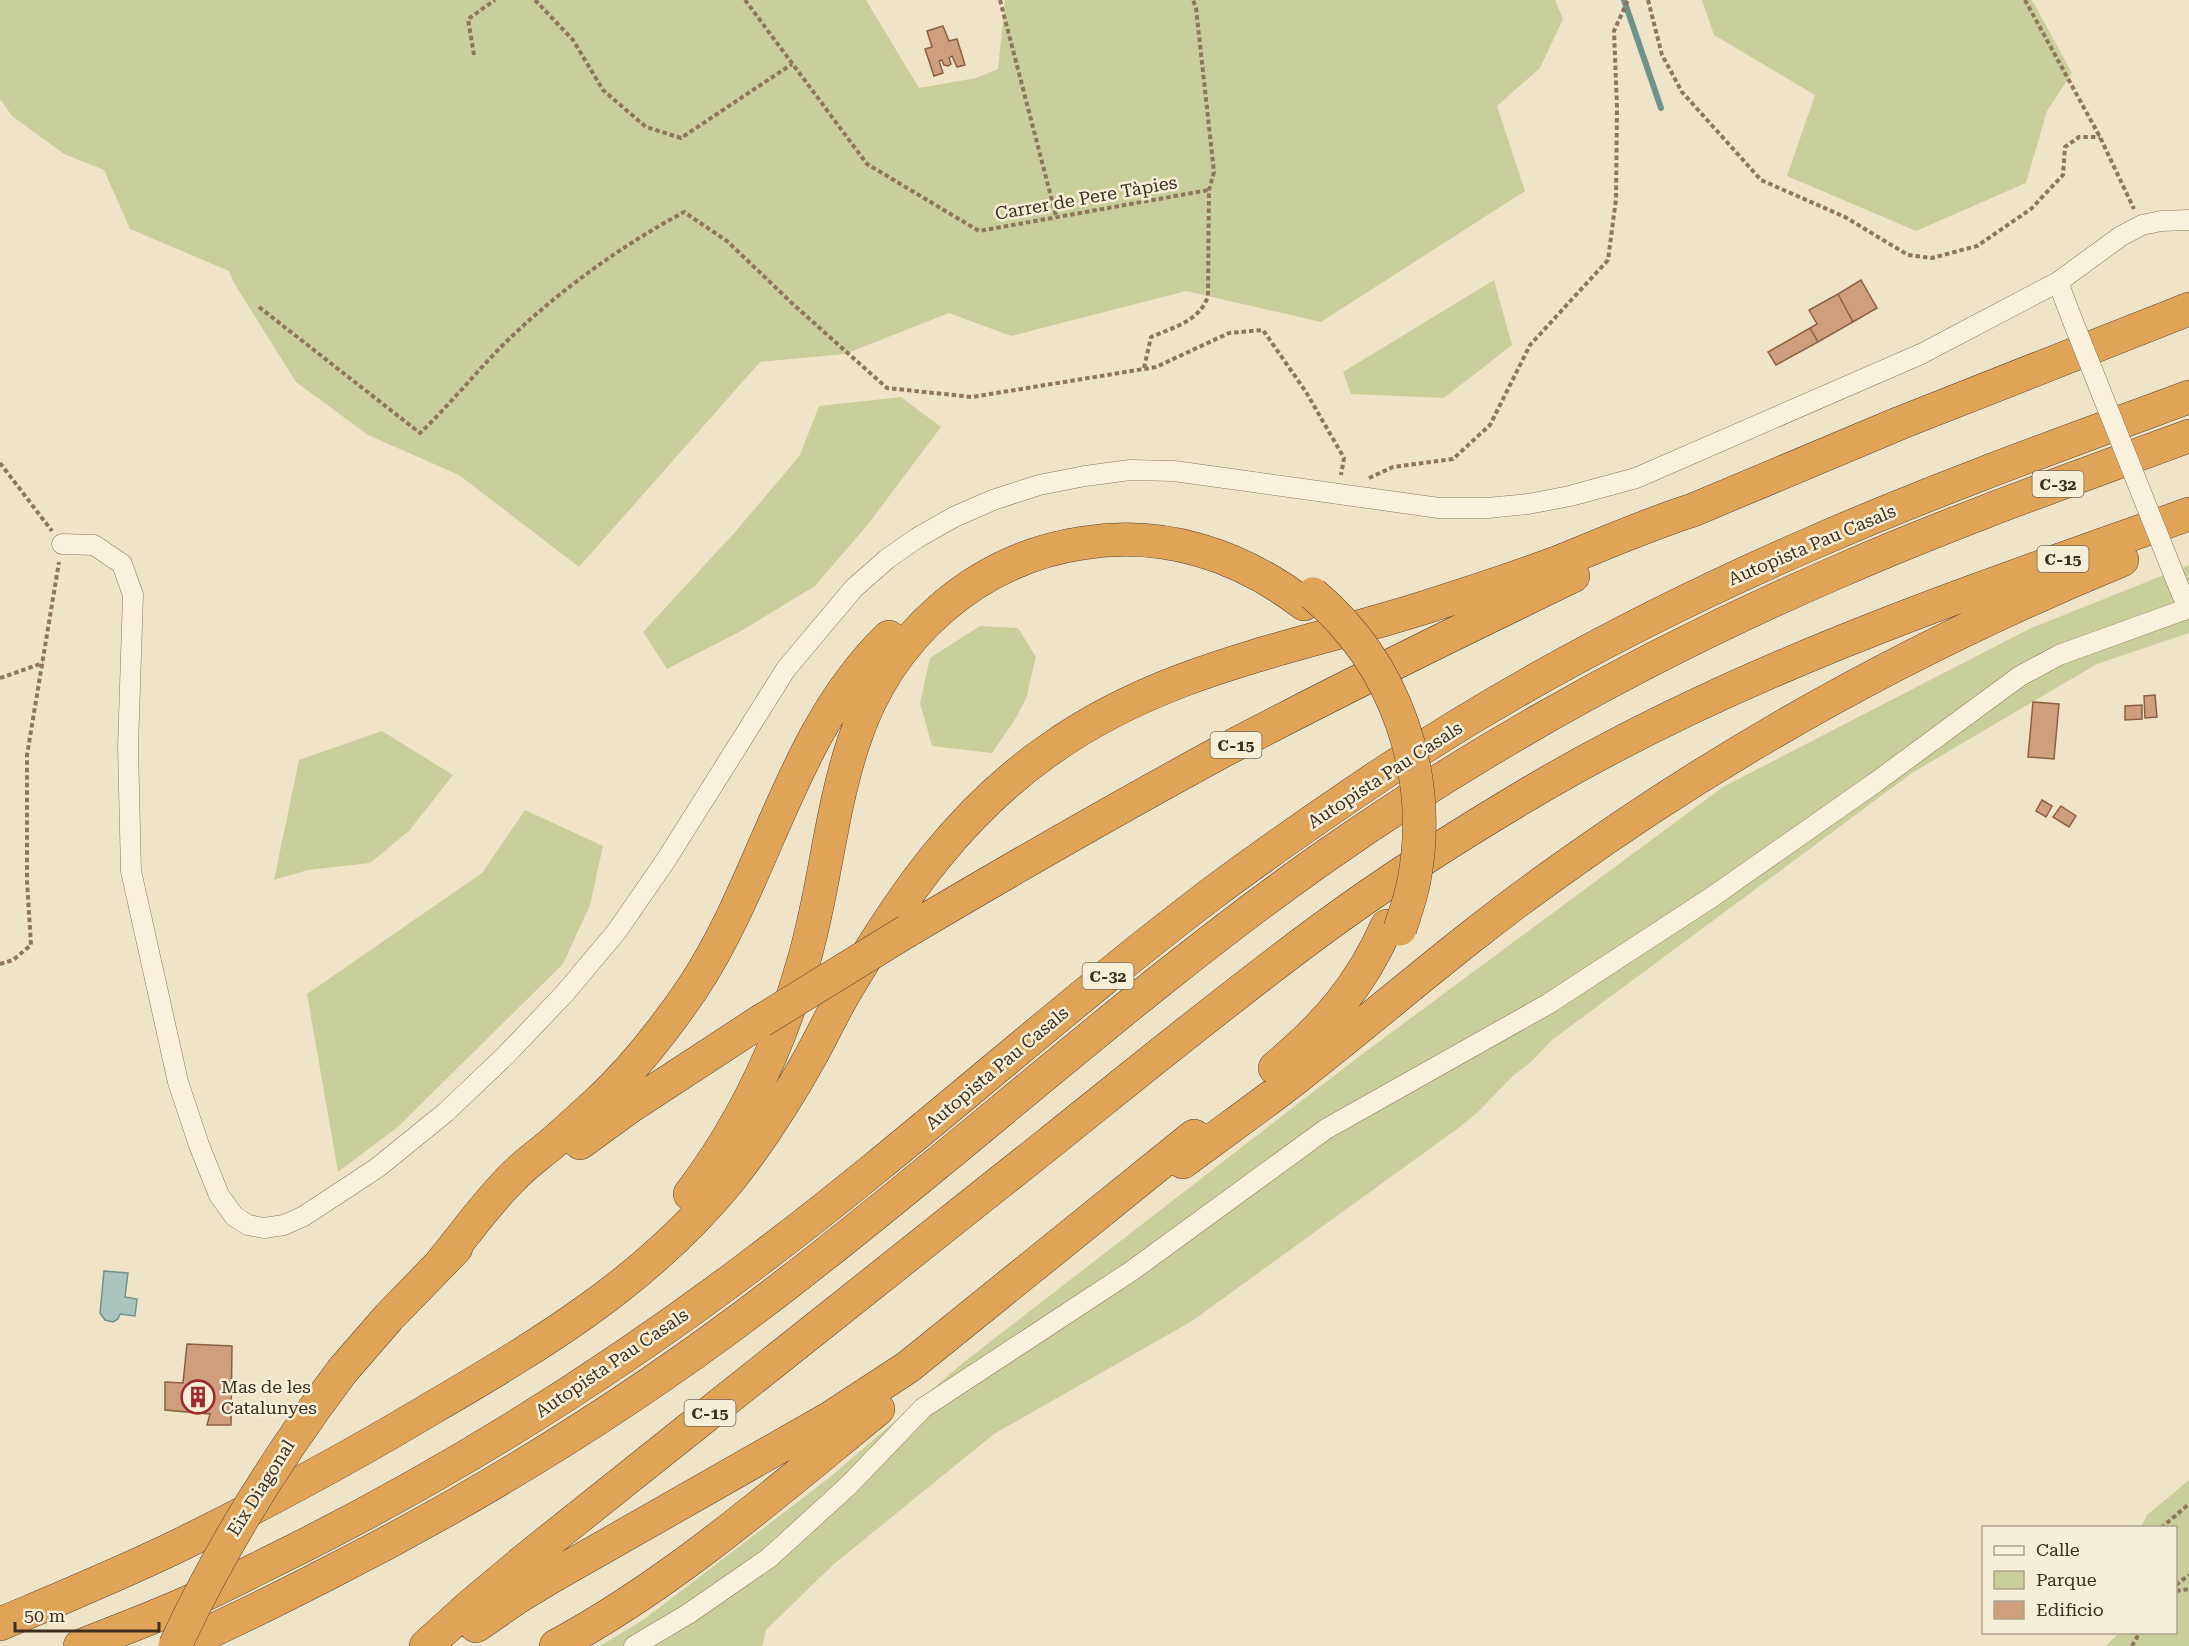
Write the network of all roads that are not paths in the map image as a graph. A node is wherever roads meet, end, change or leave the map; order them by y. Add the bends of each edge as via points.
1 (2189, 220) edge
2 (2058, 282) junction
3 (2189, 309) edge
4 (2189, 327) edge
5 (2189, 397) edge
6 (2189, 436) edge
7 (2189, 498) edge
8 (1693, 510) junction
9 (2189, 514) edge
10 (2189, 533) edge
11 (62, 544) road end
12 (1575, 575) junction
13 (1308, 599) junction
14 (1937, 604) junction
15 (2188, 609) edge
16 (1393, 927) junction
17 (1183, 1162) junction
18 (441, 1263) junction
19 (361, 1450) junction
20 (0, 1624) edge
21 (80, 1646) edge
22 (176, 1646) edge
23 (426, 1646) edge
24 (451, 1646) edge
25 (556, 1646) edge
26 (634, 1646) edge

1 - 2 street via 2142,225
2 - 11 street via 1921,354 1636,478 1570,496 1487,508 1439,508 1174,471 1130,470 1039,485 954,518 886,559 854,588 786,669 617,931 506,1055 377,1168 304,1216 264,1228 248,1226 234,1216 219,1195 199,1145 178,1082 131,871 128,747 133,595 122,564 94,545
2 - 15 street, bridge
3 - 8 highway, C-15
4 - 12 highway
5 - 21 highway, Autopista Pau Casals / C-32 via 1988,471 1807,545 1631,629 1456,728 1386,771 1211,895 825,1208 597,1376 505,1434 343,1526 185,1604
6 - 22 highway, Autopista Pau Casals / C-32 via 1928,533 1746,612 1589,693 1487,752 1389,813 1242,918 791,1281 622,1403 426,1522 282,1597
7 - 14 highway via 2131,518
8 - 12 highway, C-15 via 1668,529 1606,556
8 - 19 highway via 1458,597 1249,657 1162,687 1080,728 1043,753 974,812 925,869 849,986 782,1105 727,1182 693,1219 611,1295 536,1347
9 - 14 highway, C-15
10 - 17 highway via 1995,615 1831,698 1748,746 1552,875 1295,1079
12 - 18 highway, C-15, bridge via 1220,753 907,931 631,1106 489,1217
13 - 16 highway via 1359,663 1383,709 1398,752 1406,842
13 - 18 highway via 1267,563 1234,548 1203,537 1133,526 1101,527 1035,540 985,562 925,603 864,664 839,699 804,761 713,953 668,1023 598,1102 514,1175
13 - 19 highway via 1229,560 1178,544 1101,540 1039,553 1010,564 957,594 934,613 890,665 875,689 854,740 804,960 773,1053 722,1150 673,1214 599,1286 540,1331 437,1395
14 - 23 highway, C-15 via 1745,681 1680,712 1551,781 1376,890 1091,1109 535,1552
15 - 26 street via 2059,655 2020,676 1702,904 1548,1004 1326,1129 1130,1272 922,1408 849,1485 769,1558
16 - 17 highway via 1387,959 1343,1021 1297,1067
16 - 24 highway via 1355,986 1314,1033 1174,1153 908,1367 830,1418 518,1597
17 - 25 highway via 700,1554
18 - 22 highway, Eix Diagonal / C-15, bridge via 388,1317 295,1434 220,1555
19 - 20 highway via 187,1542

